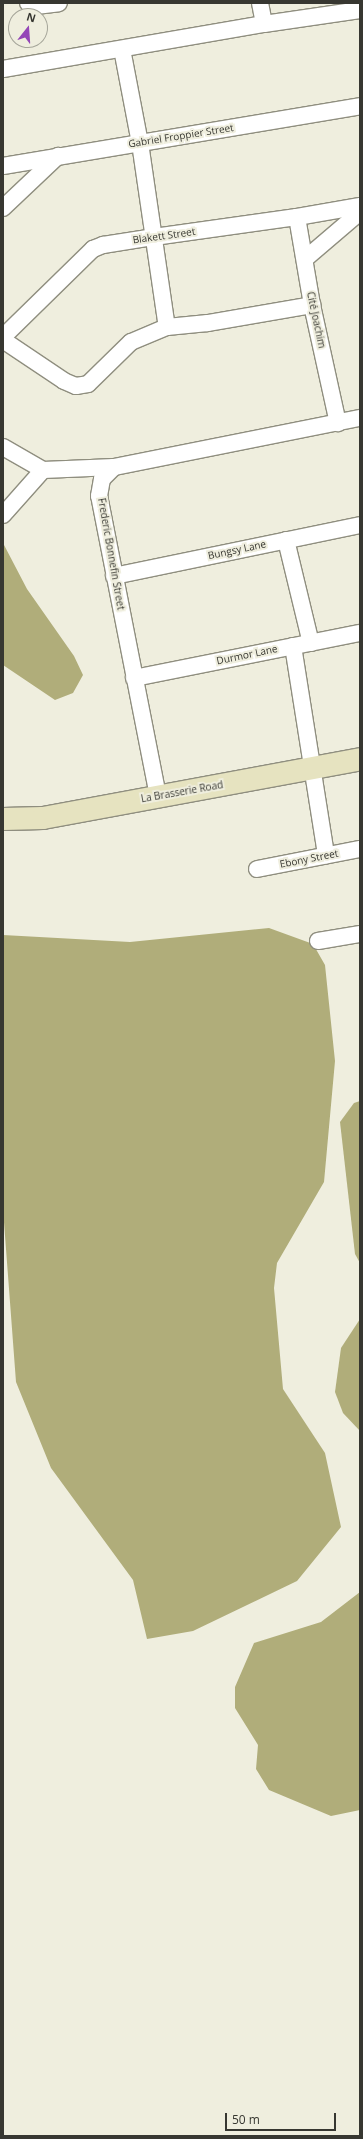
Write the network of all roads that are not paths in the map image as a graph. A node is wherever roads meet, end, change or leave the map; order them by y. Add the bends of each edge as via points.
1 (28, 3) edge
2 (59, 3) edge
3 (260, 3) edge
4 (360, 10) edge
5 (264, 24) junction
6 (122, 49) junction
7 (3, 69) edge
8 (360, 106) edge
9 (140, 143) junction
10 (58, 156) junction
11 (3, 166) edge
12 (360, 206) edge
13 (3, 208) edge
14 (360, 212) edge
15 (297, 217) junction
16 (154, 237) junction
17 (305, 259) junction
18 (312, 305) junction
19 (167, 327) junction
20 (3, 337) edge
21 (3, 340) edge
22 (360, 418) edge
23 (338, 422) junction
24 (3, 446) edge
25 (114, 467) junction
26 (43, 470) junction
27 (3, 515) edge
28 (360, 525) edge
29 (286, 540) junction
30 (114, 576) junction
31 (360, 633) edge
32 (310, 643) junction
33 (293, 646) junction
34 (134, 678) junction
35 (360, 759) edge
36 (313, 769) junction
37 (158, 796) junction
38 (3, 819) edge
39 (360, 849) edge
40 (326, 854) junction
41 (257, 869) dead end
42 (360, 934) edge
43 (318, 941) dead end

1 - 2 street via 36,6
3 - 5 street
4 - 5 street
5 - 6 street
6 - 7 street
6 - 9 street
8 - 9 street, Gabriel Froppier Street
9 - 10 street, Gabriel Froppier Street
9 - 16 street
10 - 11 street, Gabriel Froppier Street
10 - 13 street
12 - 15 street, Blakett Street
14 - 17 street
15 - 16 street, Blakett Street
15 - 17 street, Cité Joachim
16 - 19 street
16 - 20 street, Blakett Street via 93,249
17 - 18 street, Cité Joachim
18 - 19 street via 208,323
18 - 23 street, Cité Joachim
19 - 21 street via 130,342 88,384 76,386 64,381
22 - 23 street
23 - 25 street
24 - 26 street
25 - 26 street
25 - 30 street, Frederic Bonnefin Street via 102,479 99,496
26 - 27 street
28 - 29 street, Bungsy Lane
29 - 30 street, Bungsy Lane
29 - 32 street
30 - 34 street, Frederic Bonnefin Street
31 - 32 street, Durmor Lane
32 - 33 street, Durmor Lane
33 - 34 street, Durmor Lane
33 - 36 street
34 - 37 street, Frederic Bonnefin Street
35 - 36 main road, La Brasserie Road
36 - 37 main road, La Brasserie Road
36 - 40 street
37 - 38 main road, La Brasserie Road via 43,818
39 - 40 street, Ebony Street
40 - 41 street, Ebony Street
42 - 43 street

